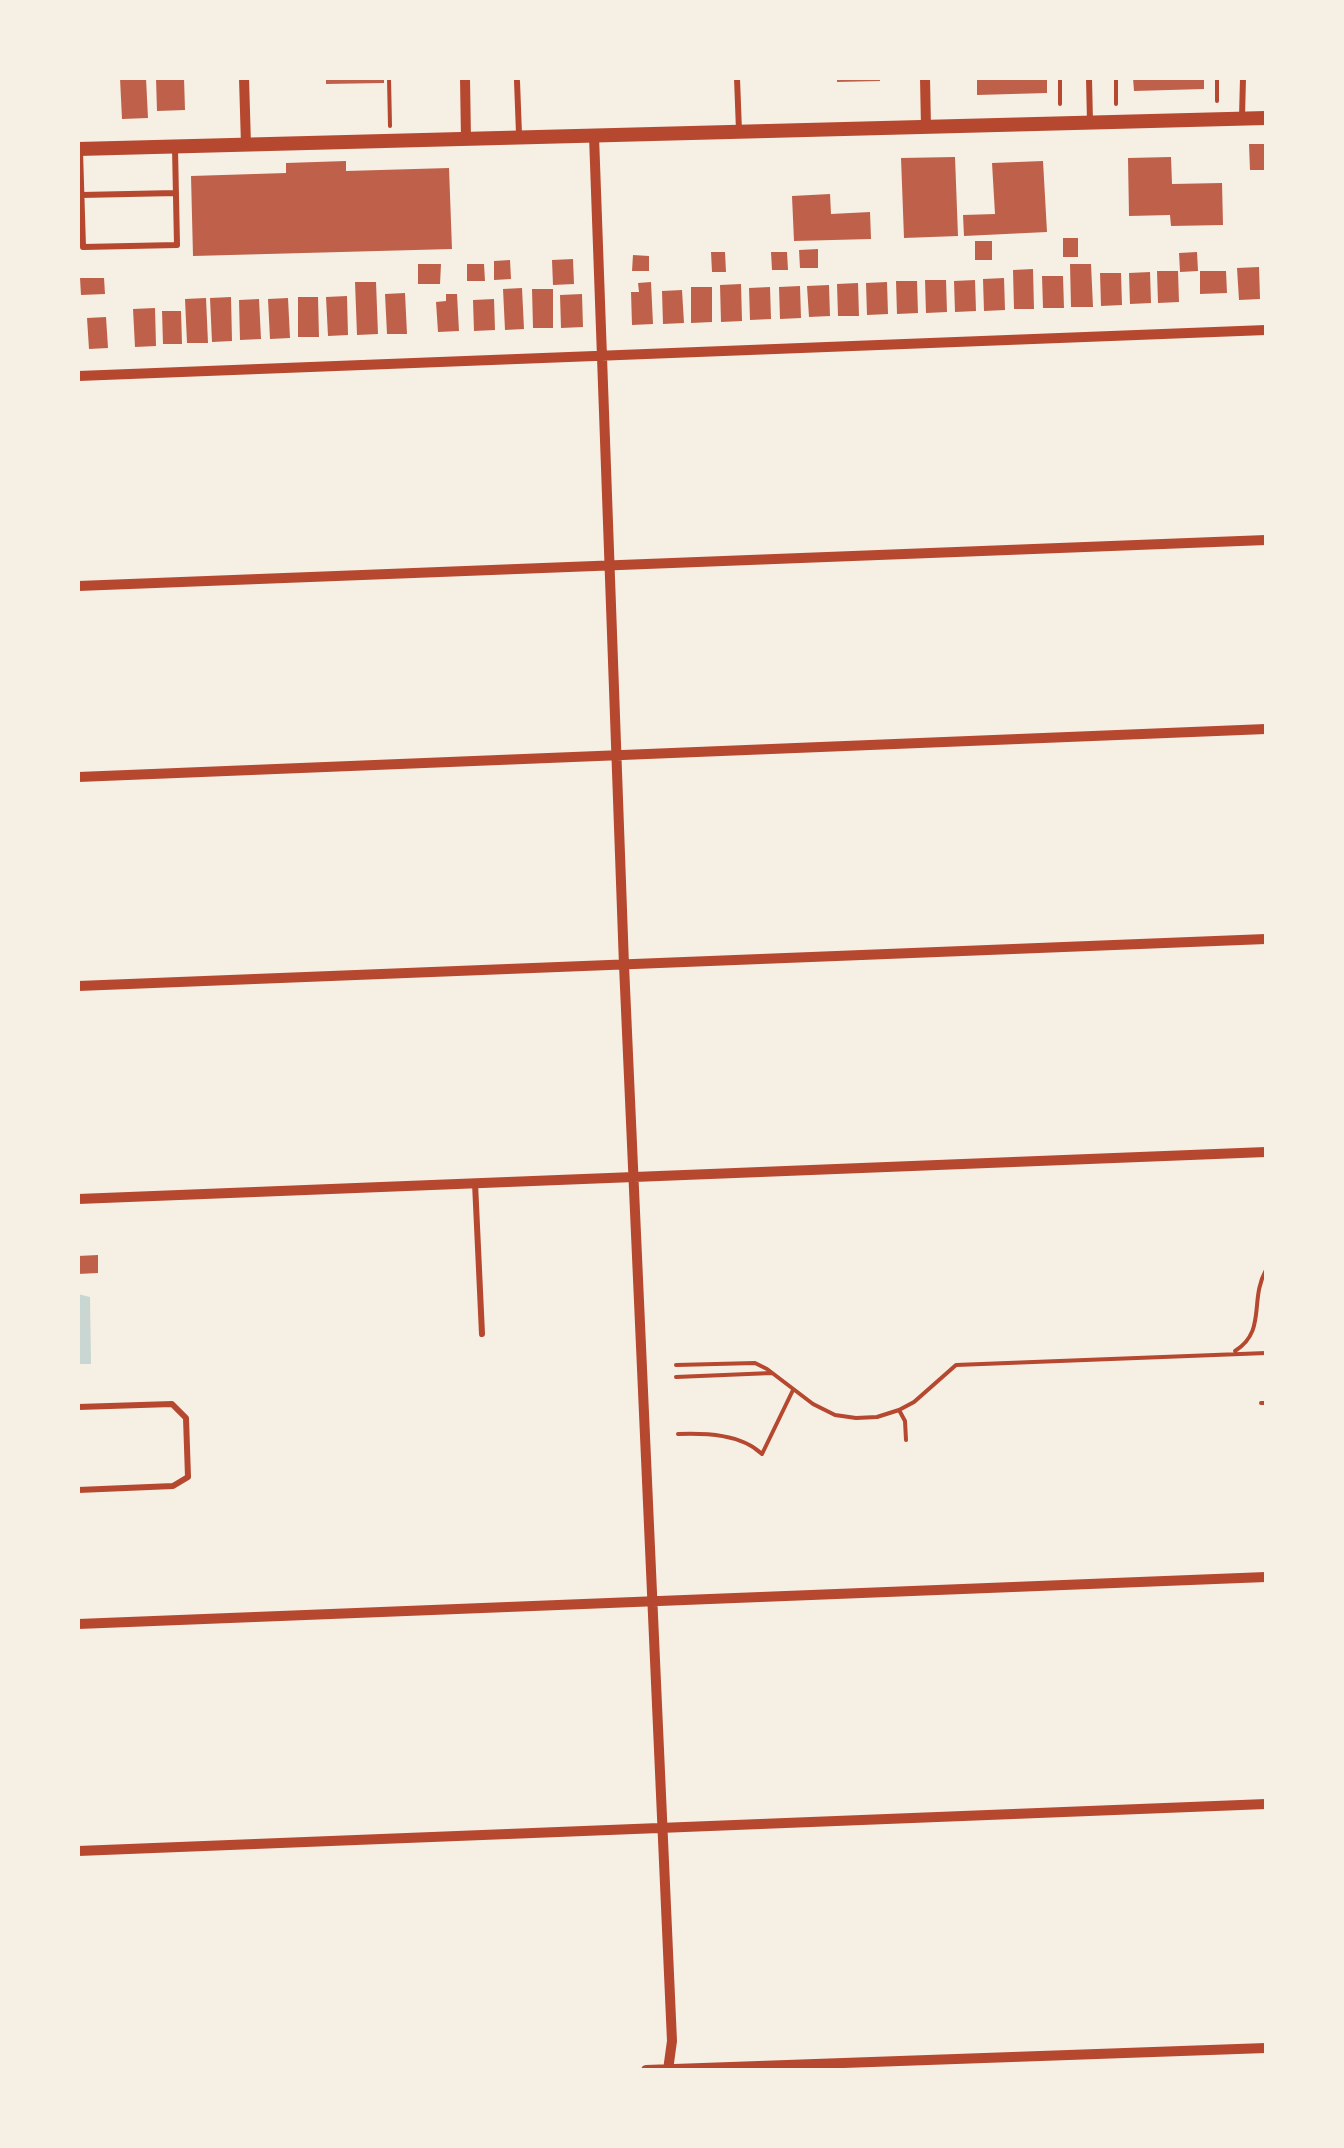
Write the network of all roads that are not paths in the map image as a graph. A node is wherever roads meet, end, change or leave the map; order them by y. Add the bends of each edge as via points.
1 (244, 78) edge
2 (465, 78) edge
3 (737, 78) edge
4 (925, 78) edge
5 (1089, 78) edge
6 (1243, 78) edge
7 (517, 81) dead end
8 (1266, 118) edge
9 (1242, 119) junction
10 (1090, 123) junction
11 (926, 127) junction
12 (739, 132) junction
13 (594, 136) junction
14 (518, 138) junction
15 (466, 139) junction
16 (246, 145) junction
17 (175, 147) junction
18 (79, 149) edge
19 (176, 193) junction
20 (81, 195) junction
21 (1266, 330) edge
22 (604, 358) junction
23 (78, 376) edge
24 (1266, 540) edge
25 (611, 566) junction
26 (78, 586) edge
27 (1266, 729) edge
28 (617, 756) junction
29 (78, 777) edge
30 (1266, 940) edge
31 (624, 965) junction
32 (78, 986) edge
33 (1266, 1152) edge
34 (633, 1176) junction
35 (476, 1182) junction
36 (78, 1199) edge
37 (482, 1334) dead end
38 (78, 1407) edge
39 (78, 1490) edge
40 (1266, 1577) edge
41 (652, 1599) junction
42 (78, 1624) edge
43 (1266, 1804) edge
44 (662, 1827) junction
45 (78, 1851) edge
46 (1266, 2048) edge
47 (646, 2070) edge
48 (668, 2070) edge

1 - 16 street
2 - 15 street
3 - 12 lane
4 - 11 street
5 - 10 lane
6 - 9 lane
7 - 14 lane
8 - 9 street
9 - 10 street
10 - 11 street
11 - 12 street
12 - 13 street
13 - 14 street
13 - 22 street
14 - 15 street
15 - 16 street
16 - 17 street
17 - 18 street
17 - 19 lane
18 - 20 lane
19 - 20 lane
19 - 20 lane via 178,244 140,246 83,246
21 - 22 street
22 - 23 street
22 - 25 street
24 - 25 street
25 - 26 street
25 - 28 street
27 - 28 street
28 - 29 street
28 - 31 street
30 - 31 street
31 - 32 street
31 - 34 street
33 - 34 street
34 - 35 street
34 - 41 street
35 - 36 street
35 - 37 lane
38 - 39 lane via 172,1404 182,1410 188,1477 173,1486
40 - 41 street
41 - 42 street
41 - 44 street
43 - 44 street
44 - 45 street
44 - 48 street
46 - 48 street
47 - 48 street

